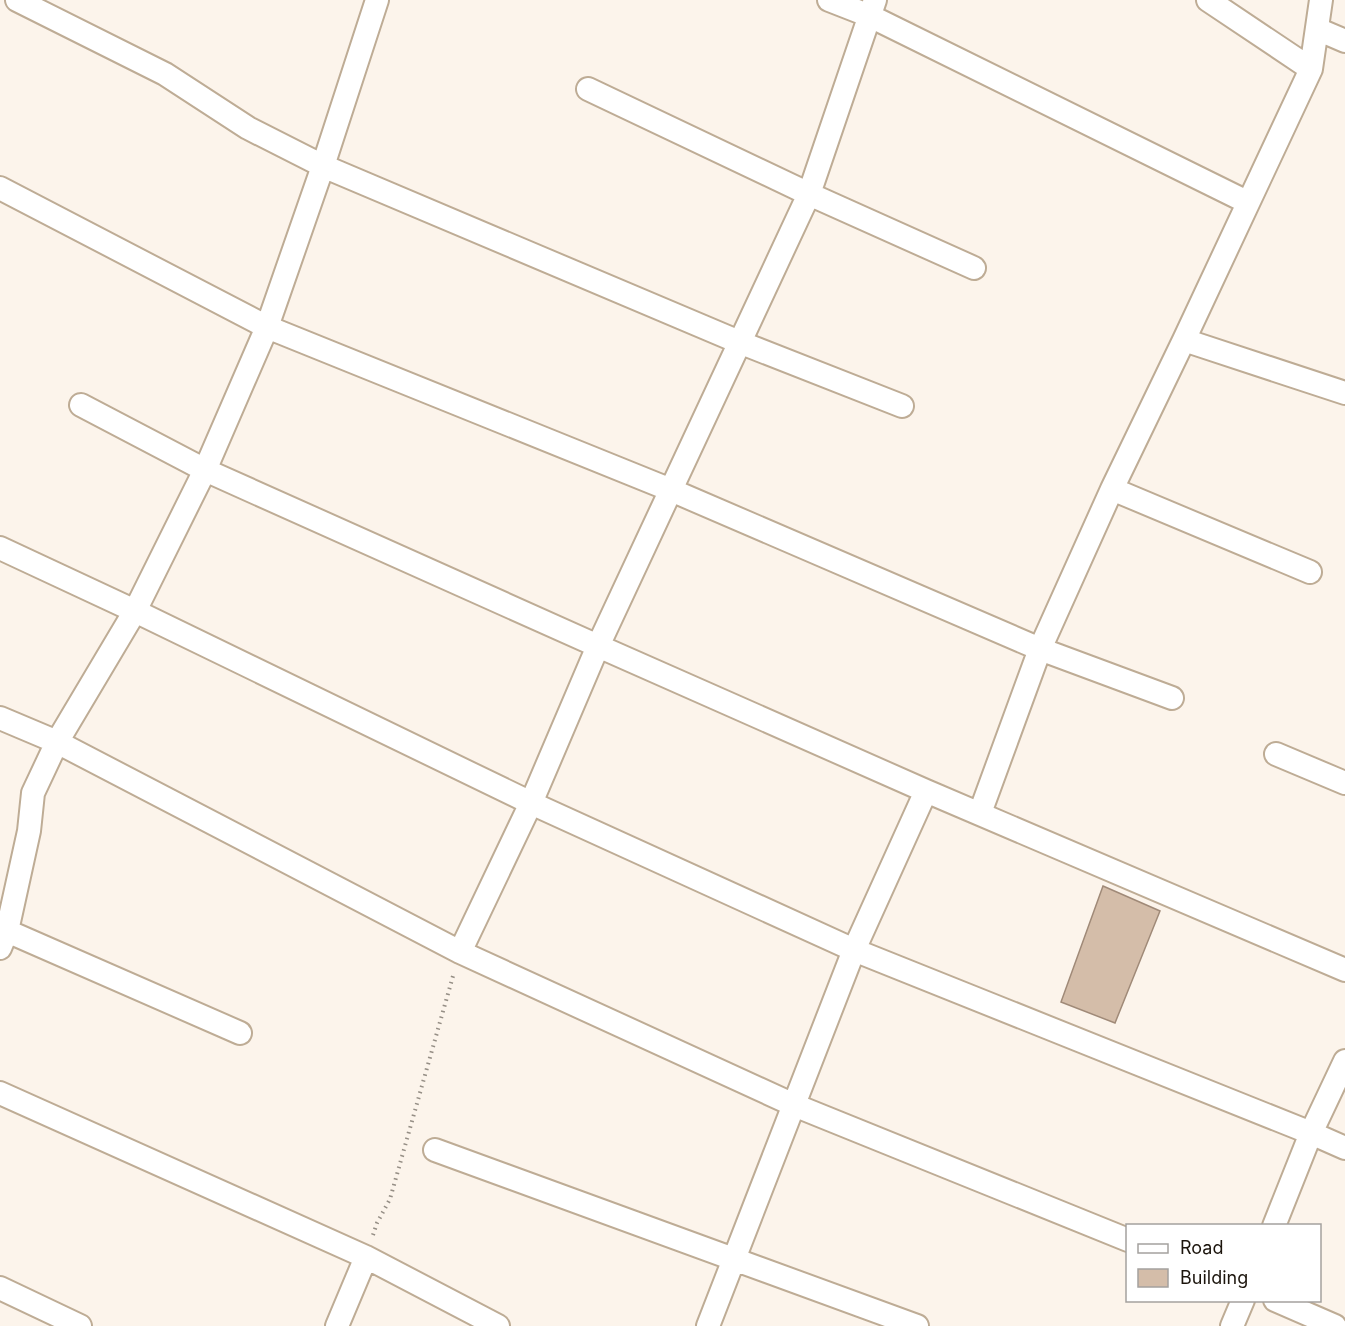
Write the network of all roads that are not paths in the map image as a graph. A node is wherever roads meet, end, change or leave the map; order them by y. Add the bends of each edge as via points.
1 (17, 0) edge
2 (377, 0) edge
3 (829, 0) edge
4 (1208, 0) edge
5 (1321, 0) edge
6 (873, 8) edge
7 (1317, 29) junction
8 (1345, 41) edge
9 (1311, 69) junction
10 (588, 89) dead end
11 (323, 166) junction
12 (0, 188) edge
13 (809, 194) junction
14 (1247, 202) junction
15 (974, 268) dead end
16 (267, 327) junction
17 (1184, 340) junction
18 (739, 342) junction
19 (1345, 393) edge
20 (81, 405) dead end
21 (902, 406) dead end
22 (205, 470) junction
23 (1112, 489) junction
24 (672, 490) junction
25 (0, 548) edge
26 (1310, 572) dead end
27 (135, 611) junction
28 (598, 646) junction
29 (1040, 649) junction
30 (1172, 698) dead end
31 (0, 718) edge
32 (57, 742) junction
33 (1276, 754) dead end
34 (1345, 783) edge
35 (926, 791) junction
36 (531, 803) junction
37 (980, 813) junction
38 (4, 940) edge
39 (854, 950) junction
40 (460, 952) junction
41 (1345, 970) edge
42 (240, 1033) dead end
43 (1345, 1061) edge
44 (0, 1093) edge
45 (794, 1105) junction
46 (1311, 1133) junction
47 (1345, 1148) edge
48 (435, 1150) dead end
49 (1275, 1224) edge
50 (1126, 1239) edge
51 (366, 1257) junction
52 (734, 1259) junction
53 (0, 1288) edge
54 (1242, 1302) edge
55 (1280, 1302) edge
56 (80, 1326) edge
57 (337, 1326) edge
58 (498, 1326) edge
59 (708, 1326) edge
60 (917, 1326) edge
61 (1232, 1326) edge
62 (1335, 1326) edge

1 - 11 street via 165,74 248,128
2 - 11 street
3 - 6 street
4 - 9 street
5 - 7 street
6 - 13 street
6 - 14 street
7 - 8 street
7 - 9 street
9 - 14 street
10 - 13 street
11 - 16 street
11 - 18 street
12 - 16 street
13 - 15 street
13 - 18 street
14 - 17 street
16 - 22 street
16 - 24 street
17 - 19 street
17 - 23 street
18 - 21 street
18 - 24 street
20 - 22 street
22 - 27 street
22 - 28 street
23 - 26 street
23 - 29 street
24 - 28 street
24 - 29 street
25 - 27 street
27 - 32 street
27 - 36 street
28 - 35 street
28 - 36 street
29 - 30 street
29 - 37 street
31 - 32 street
32 - 38 street via 33,793 29,831
32 - 40 street
33 - 34 street
35 - 37 street
35 - 39 street
36 - 39 street
36 - 40 street
37 - 41 street
38 - 42 street
39 - 45 street
39 - 46 street
40 - 45 street
43 - 46 street
44 - 51 street
45 - 50 street
45 - 52 street
46 - 47 street
46 - 49 street
48 - 52 street
51 - 57 street
51 - 58 street
52 - 59 street
52 - 60 street
53 - 56 street
54 - 61 street
55 - 62 street

